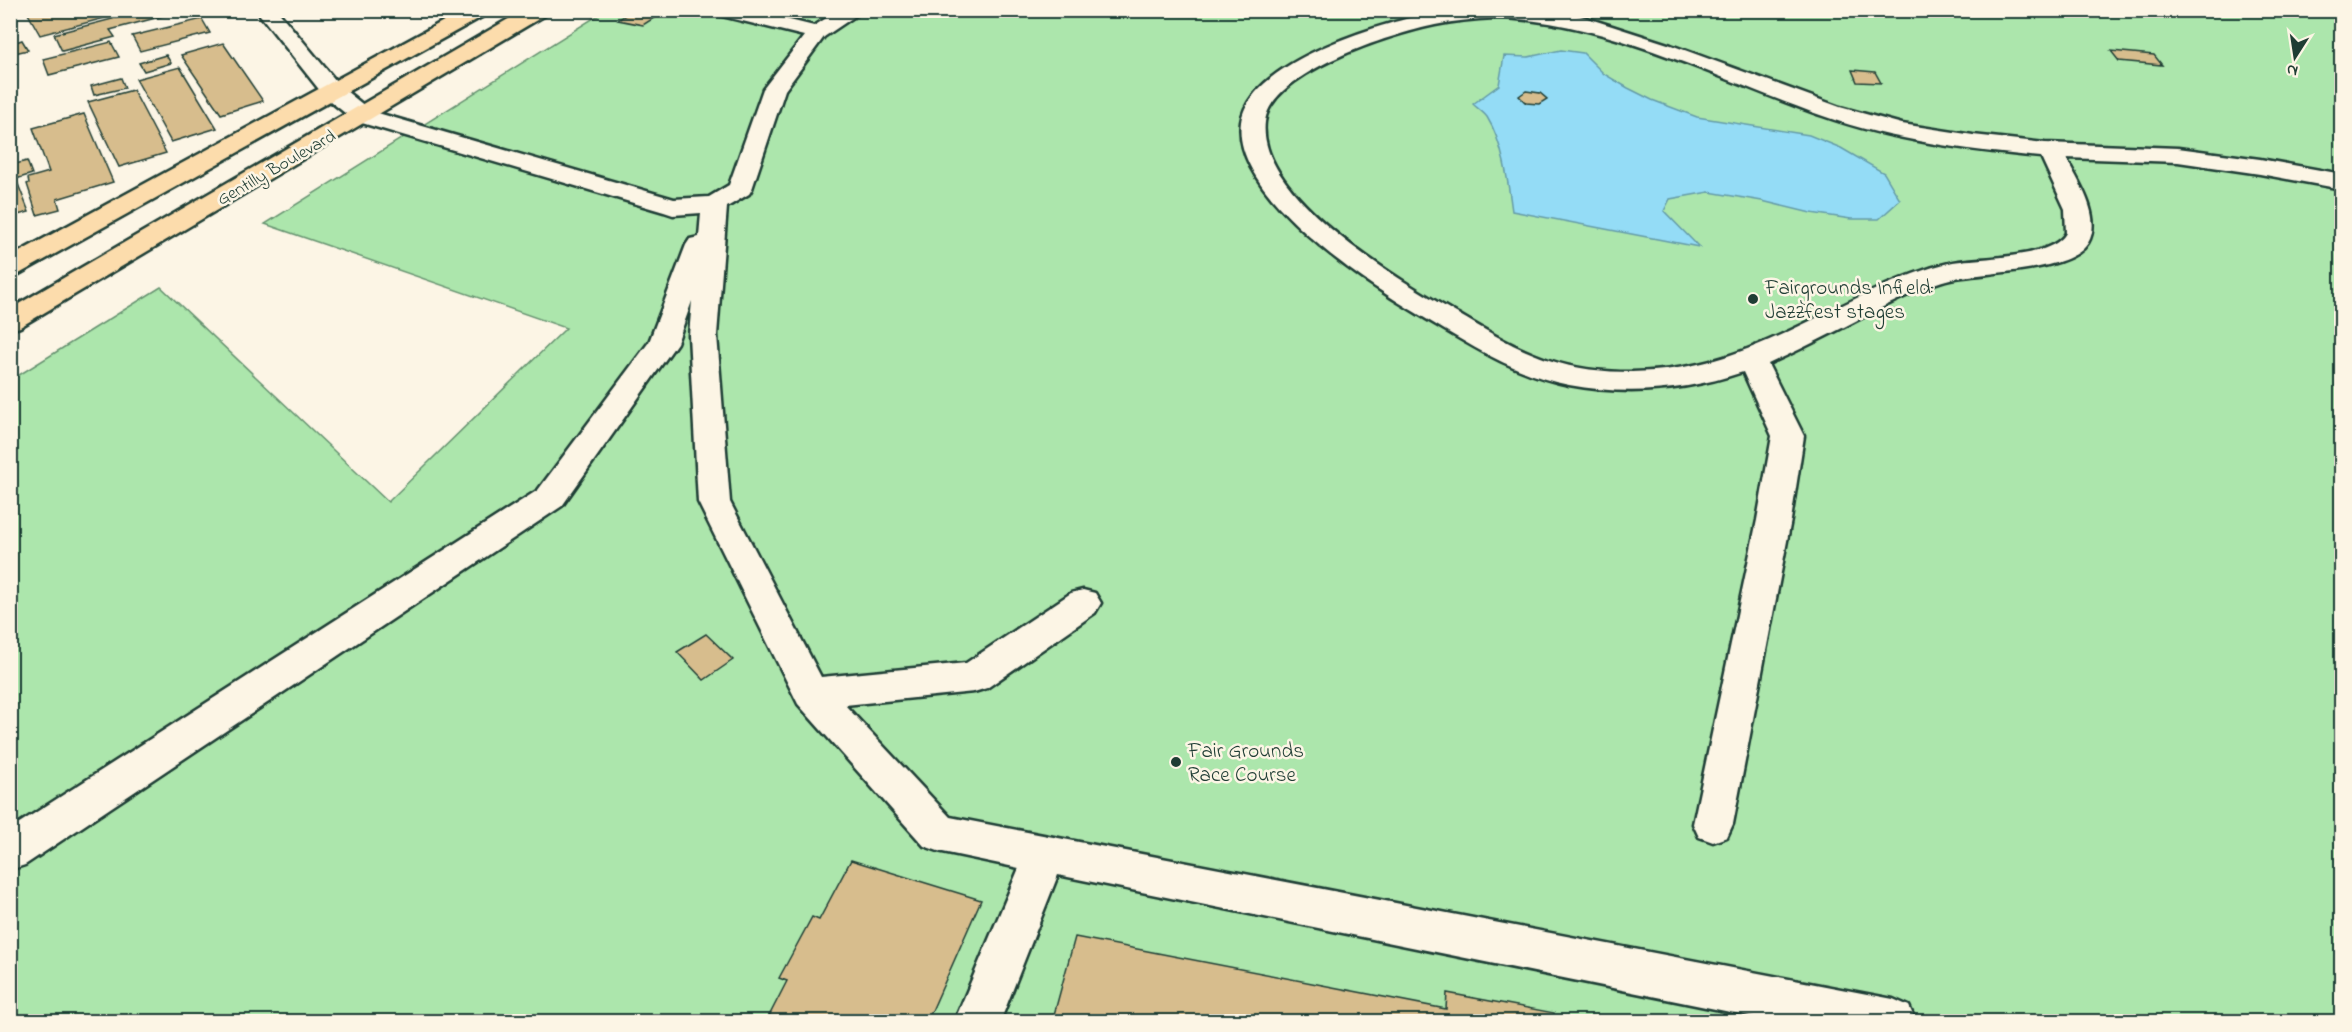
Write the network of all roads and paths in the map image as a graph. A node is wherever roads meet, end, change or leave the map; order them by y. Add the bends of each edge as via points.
1 (266, 10) edge
2 (480, 10) edge
3 (540, 10) edge
4 (721, 10) edge
5 (854, 10) edge
6 (817, 33) junction
7 (333, 93) junction
8 (363, 116) junction
9 (2050, 150) junction
10 (2342, 182) edge
11 (715, 204) junction
12 (17, 263) edge
13 (10, 321) edge
14 (1752, 360) junction
15 (1083, 603) dead end
16 (811, 693) junction
17 (1713, 824) dead end
18 (10, 852) edge
19 (1045, 855) junction
20 (977, 1022) edge
21 (1893, 1022) edge

1 - 7 street
2 - 7 main road, Gentilly Boulevard
3 - 8 main road, Gentilly Boulevard
4 - 6 street
5 - 6 street
6 - 11 street via 774,89 740,189
7 - 8 street
7 - 12 main road, Gentilly Boulevard
8 - 11 street via 673,207
8 - 13 main road, Gentilly Boulevard
9 - 10 street via 2175,154
9 - 14 street via 2080,215 2080,233 2072,246 2032,260 1940,273 1854,309
9 - 14 street via 1899,131 1846,118 1594,26 1521,11 1448,17 1356,43 1292,72 1267,93 1253,113 1256,147 1271,180 1303,217 1343,254 1401,293 1511,356 1567,375 1615,381 1658,381
11 - 16 street via 703,335 714,502
11 - 18 street via 663,343 550,498
14 - 17 street via 1788,436
15 - 16 street via 974,677
16 - 19 street via 938,833
19 - 20 street
19 - 21 street

